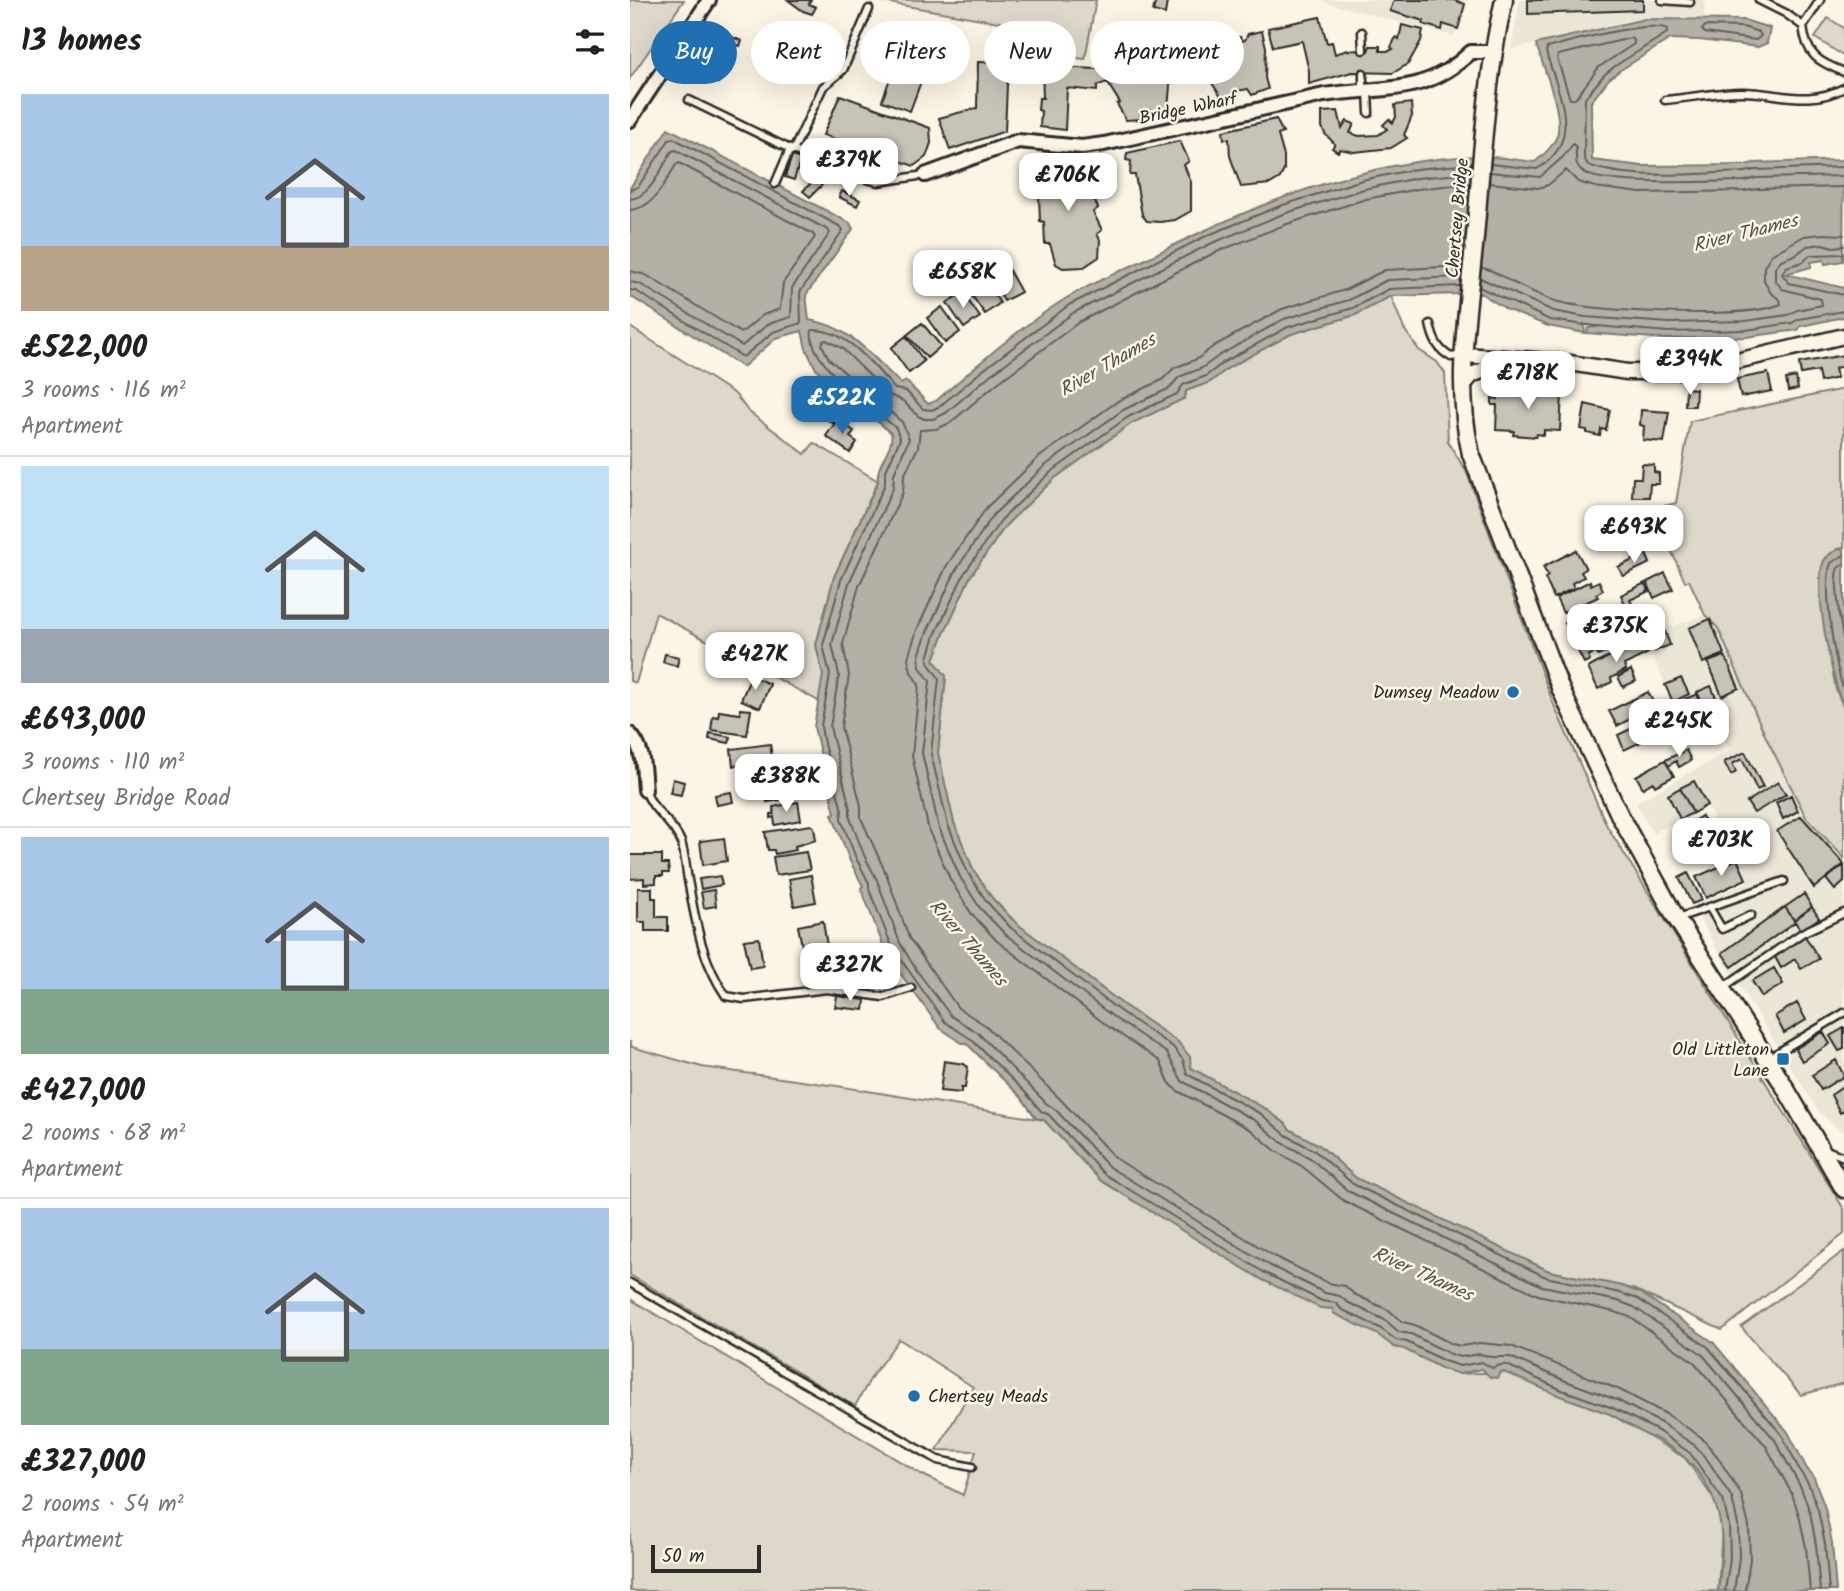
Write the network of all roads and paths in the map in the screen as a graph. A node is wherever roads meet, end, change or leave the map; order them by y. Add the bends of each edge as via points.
1 (709, 0) edge
2 (1504, 0) edge
3 (1662, 0) edge
4 (1759, 0) edge
5 (1820, 0) edge
6 (1690, 2) dead end
7 (869, 9) dead end
8 (1803, 26) junction
9 (1362, 32) dead end
10 (1363, 50) dead end
11 (1495, 52) junction
12 (1844, 72) edge
13 (1363, 73) dead end
14 (1844, 88) edge
15 (1366, 90) junction
16 (689, 100) dead end
17 (1665, 100) dead end
18 (1369, 113) dead end
19 (630, 120) edge
20 (792, 150) junction
21 (925, 175) joint
22 (775, 184) dead end
23 (1430, 324) dead end
24 (1844, 335) edge
25 (1465, 355) junction
26 (1516, 356) junction
27 (1464, 384) junction
28 (630, 734) edge
29 (645, 790) joint
30 (1784, 881) dead end
31 (1709, 907) junction
32 (1844, 913) edge
33 (1751, 915) dead end
34 (1676, 918) junction
35 (911, 988) dead end
36 (1721, 989) junction
37 (1844, 1013) edge
38 (1765, 1060) junction
39 (1819, 1147) junction
40 (1844, 1157) edge
41 (1844, 1189) edge
42 (630, 1283) edge
43 (972, 1466) dead end

1 - 19 street
2 - 11 main road, Chertsey Bridge
3 - 6 lane
4 - 8 lane
5 - 8 lane
7 - 20 lane via 843,70 823,87
8 - 12 lane via 1805,44 1815,57
9 - 10 lane
11 - 15 street, Bridge Wharf via 1471,52 1457,66 1420,84
11 - 25 main road, Chertsey Bridge
13 - 15 lane
14 - 17 lane via 1803,100 1741,92
15 - 18 lane
15 - 21 street, Bridge Wharf via 1324,95 1104,144 1083,147 1018,141
16 - 20 lane
20 - 21 lane via 878,182
20 - 22 lane
23 - 25 lane via 1434,341 1445,353
24 - 26 street via 1711,368 1666,372 1627,372
25 - 26 street
25 - 27 main road, Chertsey Bridge
26 - 27 street via 1472,375
27 - 34 main road, Chertsey Bridge via 1471,454 1561,690 1620,816
28 - 29 street via 642,757
29 - 35 lane via 682,844 699,937 712,976 726,996 744,999 827,989 883,997
30 - 31 lane
31 - 33 lane via 1722,929
31 - 34 lane
32 - 36 lane via 1802,933
34 - 36 main road, Chertsey Bridge
36 - 38 main road, Chertsey Bridge
37 - 38 lane
38 - 39 main road, Chertsey Bridge
39 - 40 lane
39 - 41 main road, Chertsey Bridge
42 - 43 lane via 938,1460

